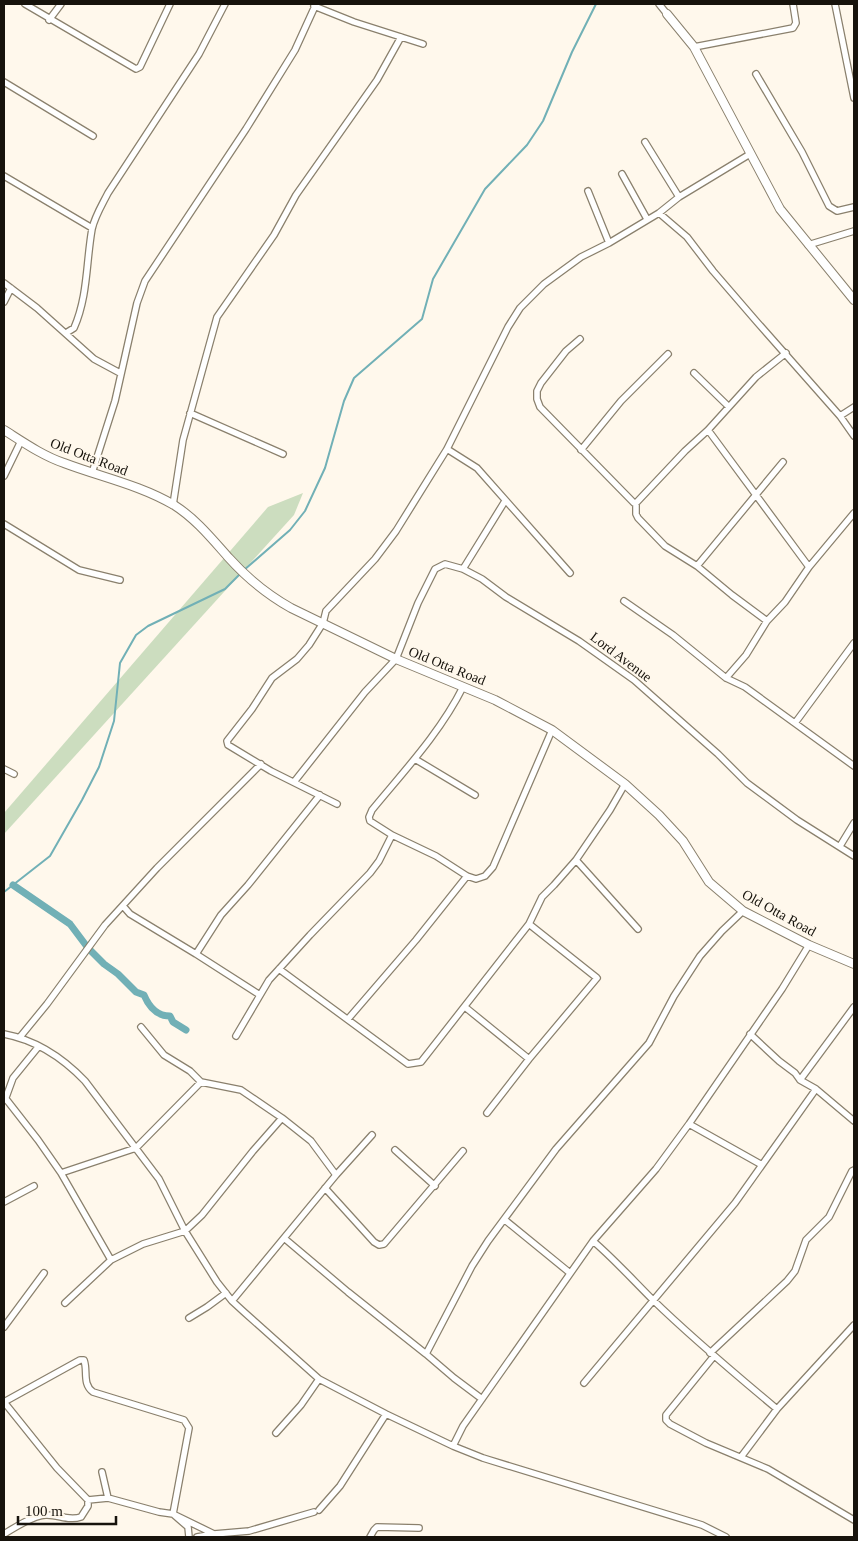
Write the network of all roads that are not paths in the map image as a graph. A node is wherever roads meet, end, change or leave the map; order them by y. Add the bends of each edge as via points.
1 (25, 4) edge
2 (61, 4) edge
3 (170, 4) edge
4 (226, 4) edge
5 (659, 4) edge
6 (793, 4) edge
7 (836, 4) edge
8 (315, 5) edge
9 (667, 14) joint
10 (49, 20) junction
11 (401, 37) junction
12 (423, 44) dead end
13 (694, 47) junction
14 (854, 52) edge
15 (846, 54) junction
16 (756, 74) dead end
17 (4, 82) edge
18 (854, 98) edge
19 (93, 136) dead end
20 (645, 142) dead end
21 (750, 154) junction
22 (622, 174) dead end
23 (4, 176) edge
24 (588, 192) dead end
25 (679, 196) junction
26 (854, 207) edge
27 (659, 213) junction
28 (647, 219) junction
29 (92, 228) junction
30 (854, 231) edge
31 (609, 243) junction
32 (808, 245) junction
33 (4, 283) edge
34 (11, 288) junction
35 (854, 300) edge
36 (4, 302) edge
37 (66, 333) junction
38 (580, 339) dead end
39 (786, 353) junction
40 (668, 354) dead end
41 (694, 373) dead end
42 (120, 374) junction
43 (728, 406) junction
44 (854, 407) edge
45 (190, 413) junction
46 (840, 416) junction
47 (4, 430) edge
48 (708, 430) junction
49 (854, 436) edge
50 (21, 440) junction
51 (447, 449) junction
52 (581, 450) junction
53 (283, 454) dead end
54 (783, 462) dead end
55 (92, 473) junction
56 (4, 476) edge
57 (755, 495) junction
58 (505, 501) junction
59 (636, 503) junction
60 (173, 505) junction
61 (854, 513) edge
62 (4, 524) edge
63 (696, 566) junction
64 (809, 567) junction
65 (462, 569) junction
66 (570, 572) dead end
67 (120, 580) dead end
68 (624, 601) dead end
69 (767, 621) junction
70 (323, 623) junction
71 (854, 643) edge
72 (396, 659) junction
73 (726, 678) junction
74 (463, 687) junction
75 (795, 723) junction
76 (552, 730) junction
77 (415, 759) junction
78 (261, 764) junction
79 (854, 766) edge
80 (4, 769) edge
81 (14, 774) dead end
82 (294, 782) junction
83 (626, 784) junction
84 (320, 795) junction
85 (474, 795) dead end
86 (337, 804) dead end
87 (854, 823) edge
88 (392, 835) junction
89 (840, 846) junction
90 (854, 856) edge
91 (576, 860) junction
92 (467, 876) junction
93 (123, 906) junction
94 (744, 911) junction
95 (529, 924) junction
96 (638, 929) dead end
97 (809, 945) junction
98 (196, 954) junction
99 (854, 963) edge
100 (279, 969) junction
101 (260, 995) junction
102 (464, 1007) junction
103 (854, 1007) edge
104 (348, 1019) junction
105 (141, 1027) dead end
106 (4, 1034) edge
107 (750, 1034) junction
108 (236, 1036) dead end
109 (20, 1037) junction
110 (39, 1046) junction
111 (529, 1059) junction
112 (800, 1080) junction
113 (201, 1082) junction
114 (816, 1089) junction
115 (5, 1100) edge
116 (487, 1113) dead end
117 (282, 1118) junction
118 (854, 1121) edge
119 (689, 1124) junction
120 (372, 1136) dead end
121 (136, 1148) junction
122 (395, 1150) dead end
123 (463, 1150) dead end
124 (762, 1165) junction
125 (854, 1170) edge
126 (61, 1173) junction
127 (336, 1175) junction
128 (34, 1186) dead end
129 (435, 1186) junction
130 (325, 1188) junction
131 (4, 1202) edge
132 (505, 1220) junction
133 (185, 1231) junction
134 (284, 1238) junction
135 (593, 1240) junction
136 (111, 1260) junction
137 (44, 1273) dead end
138 (570, 1273) junction
139 (226, 1293) junction
140 (654, 1300) junction
141 (232, 1301) junction
142 (64, 1303) dead end
143 (188, 1318) dead end
144 (854, 1325) edge
145 (4, 1327) edge
146 (426, 1354) junction
147 (712, 1354) junction
148 (319, 1379) junction
149 (584, 1383) dead end
150 (482, 1399) junction
151 (4, 1402) edge
152 (776, 1409) junction
153 (386, 1414) junction
154 (276, 1433) dead end
155 (453, 1446) junction
156 (741, 1457) junction
157 (102, 1472) dead end
158 (108, 1498) junction
159 (88, 1500) junction
160 (173, 1514) junction
161 (854, 1520) edge
162 (4, 1525) edge
163 (419, 1528) dead end
164 (6, 1532) edge
165 (214, 1534) junction
166 (189, 1537) edge
167 (197, 1537) edge
168 (370, 1537) edge
169 (726, 1537) edge

1 - 10 street
2 - 10 street
3 - 10 street via 140,67 136,69
4 - 29 street via 199,54 108,193
5 - 9 street
6 - 13 street via 796,23 793,28
7 - 15 street
8 - 11 street
8 - 42 street via 295,50 146,281 137,303
9 - 13 street
11 - 12 street
11 - 45 street via 377,80 296,195 274,235 217,317
13 - 21 street
14 - 15 street
15 - 18 street
16 - 26 street via 830,206 837,211
17 - 19 street
20 - 25 street
21 - 25 street
21 - 32 street via 780,209
22 - 28 street
23 - 29 street
24 - 31 street
25 - 27 street
27 - 28 street
27 - 39 street via 687,237 713,272
28 - 31 street
29 - 37 street via 86,290 74,328
30 - 32 street
31 - 51 street via 559,273 520,308
32 - 35 street
33 - 34 street
34 - 36 street
34 - 37 street
37 - 42 street via 94,359
38 - 52 street via 566,351 537,391 540,407
39 - 43 street via 756,377
39 - 46 street
40 - 52 street via 621,401
41 - 43 street
42 - 55 street via 115,401
43 - 48 street
44 - 46 street
45 - 53 street
45 - 60 street
46 - 49 street
47 - 50 street, Old Otta Road
48 - 57 street
48 - 59 street
50 - 55 street, Old Otta Road via 54,459
50 - 56 street
51 - 58 street via 477,468
51 - 70 street via 396,531 375,559 326,611
52 - 59 street
54 - 57 street
55 - 60 street, Old Otta Road via 143,490
57 - 63 street
57 - 64 street
58 - 65 street
58 - 66 street
59 - 63 street via 638,518 665,546
60 - 70 street, Old Otta Road via 194,520 257,585 279,601
61 - 64 street
62 - 67 street via 80,570
63 - 69 street
64 - 69 street via 785,602
65 - 72 street, Lord Avenue via 445,564 435,569
65 - 89 street, Lord Avenue via 579,641 634,680 747,783 797,820
68 - 73 street
69 - 73 street via 746,655
70 - 72 street, Old Otta Road
70 - 78 street via 303,652 272,678 227,741 228,745
71 - 75 street
72 - 74 street, Old Otta Road
72 - 82 street via 365,692
73 - 75 street via 745,687
74 - 76 street, Old Otta Road via 496,700
74 - 77 street via 450,712
75 - 79 street
76 - 83 street, Old Otta Road
76 - 92 street via 493,868 476,879
77 - 85 street
77 - 88 street via 369,817 370,821
78 - 82 street
78 - 93 street
80 - 81 street
82 - 84 street
83 - 91 street
83 - 94 street, Old Otta Road via 683,841 709,882
84 - 86 street
84 - 98 street via 221,915
87 - 89 street
88 - 92 street via 436,856
88 - 100 street via 370,873
89 - 90 street, Lord Avenue
91 - 95 street via 542,897
91 - 96 street
92 - 104 street
93 - 98 street via 130,914
93 - 109 street
94 - 97 street, Old Otta Road
94 - 132 street via 700,956 649,1043 556,1149
95 - 102 street
95 - 111 street via 596,978
97 - 99 street, Old Otta Road
97 - 107 street
98 - 101 street
100 - 101 street
100 - 104 street
101 - 108 street
102 - 104 street via 421,1062 415,1064 408,1064
102 - 111 street
103 - 112 street
105 - 113 street via 164,1055
106 - 109 street
107 - 112 street
107 - 119 street
109 - 110 street
110 - 115 street via 14,1078
110 - 121 street via 85,1080
111 - 116 street
112 - 114 street
113 - 117 street via 241,1090
113 - 121 street
114 - 118 street
114 - 124 street
115 - 126 street
117 - 127 street via 311,1141
117 - 133 street
119 - 124 street
119 - 135 street via 656,1169
120 - 127 street
121 - 126 street
121 - 133 street via 159,1179
122 - 129 street
123 - 129 street
124 - 140 street via 735,1203
125 - 147 street via 829,1217 806,1240 795,1271 787,1282
126 - 136 street
127 - 130 street
128 - 131 street
129 - 130 street via 384,1244 379,1245
130 - 134 street
132 - 138 street
132 - 146 street via 472,1266
133 - 136 street via 143,1244
133 - 139 street
134 - 141 street
134 - 146 street
135 - 138 street
135 - 140 street
136 - 142 street
137 - 145 street
138 - 150 street
139 - 141 street
139 - 143 street
140 - 147 street
140 - 149 street
141 - 148 street
144 - 152 street
146 - 150 street
147 - 152 street
147 - 156 street via 666,1415 666,1420 706,1443
148 - 153 street
148 - 154 street
150 - 155 street
151 - 159 street via 57,1468
151 - 160 street via 84,1360 86,1383 93,1392 184,1420 189,1428
152 - 156 street
153 - 155 street
153 - 165 street via 340,1486 317,1511 249,1531
155 - 169 street via 702,1525
156 - 161 street via 768,1469
157 - 158 street
158 - 159 street
158 - 160 street
159 - 164 street via 81,1517 75,1519 46,1514
160 - 165 street
160 - 166 street via 188,1527
162 - 164 street
163 - 168 street via 377,1527
165 - 167 street

